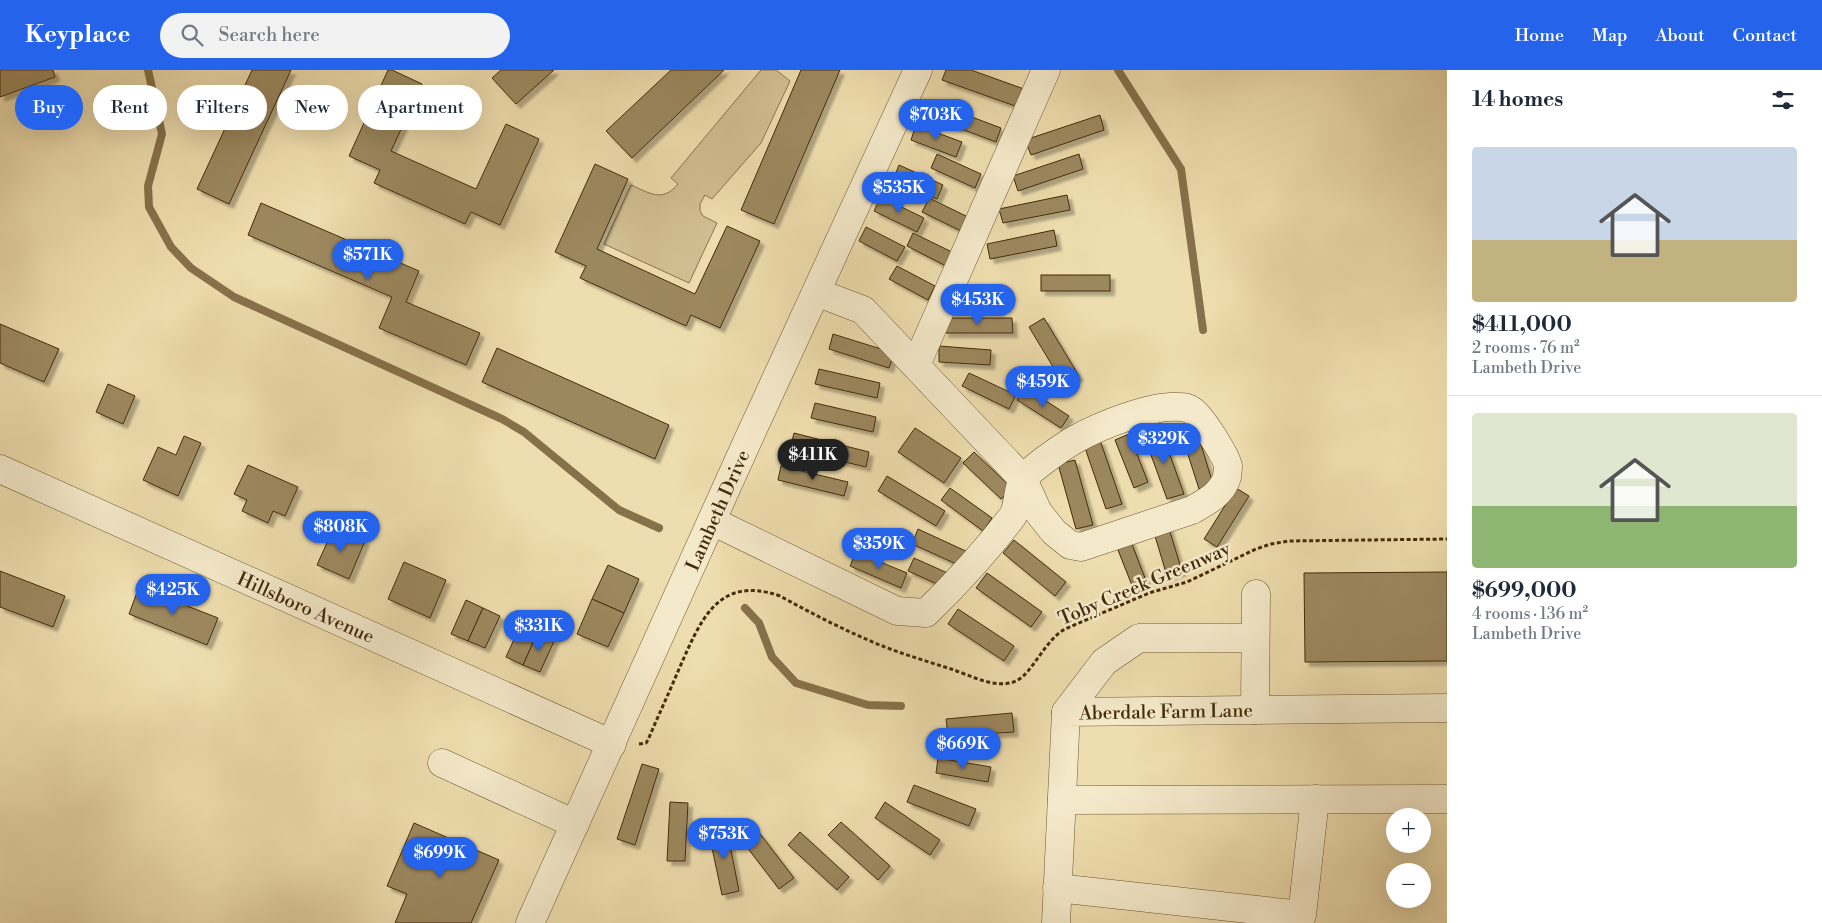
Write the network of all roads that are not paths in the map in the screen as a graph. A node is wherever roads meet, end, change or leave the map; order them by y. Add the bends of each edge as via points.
1 (918, 70) edge
2 (1046, 70) edge
3 (816, 292) junction
4 (916, 365) junction
5 (0, 469) edge
6 (1023, 479) junction
7 (710, 525) junction
8 (1256, 594) dead end
9 (1255, 638) junction
10 (1447, 708) edge
11 (1255, 710) junction
12 (1066, 712) junction
13 (612, 744) junction
14 (442, 763) dead end
15 (1447, 799) edge
16 (1062, 800) junction
17 (1315, 800) junction
18 (575, 824) junction
19 (1057, 888) junction
20 (530, 923) edge
21 (1056, 923) edge

1 - 3 street, Lambeth Drive
2 - 4 street
3 - 4 street via 863,310
3 - 7 street, Lambeth Drive
4 - 6 street
5 - 13 street, Hillsboro Avenue
6 - 6 street via 1038,512 1054,532 1070,545 1081,547 1192,510 1209,501 1221,490 1228,466 1206,425 1192,410 1161,408 1119,419 1076,439
6 - 7 street via 1013,514 961,578 926,613 897,611
7 - 13 street, Lambeth Drive
8 - 9 street
9 - 11 street
9 - 12 street via 1139,638 1104,662
10 - 11 street, Aberdale Farm Lane
11 - 12 street, Aberdale Farm Lane
12 - 16 street, Aberdale Farm Lane
13 - 18 street, Lambeth Drive
14 - 18 street
15 - 17 street
16 - 17 street
16 - 19 street, Aberdale Farm Lane
17 - 19 street via 1302,915
18 - 20 street, Lambeth Drive
19 - 21 street, Aberdale Farm Lane

